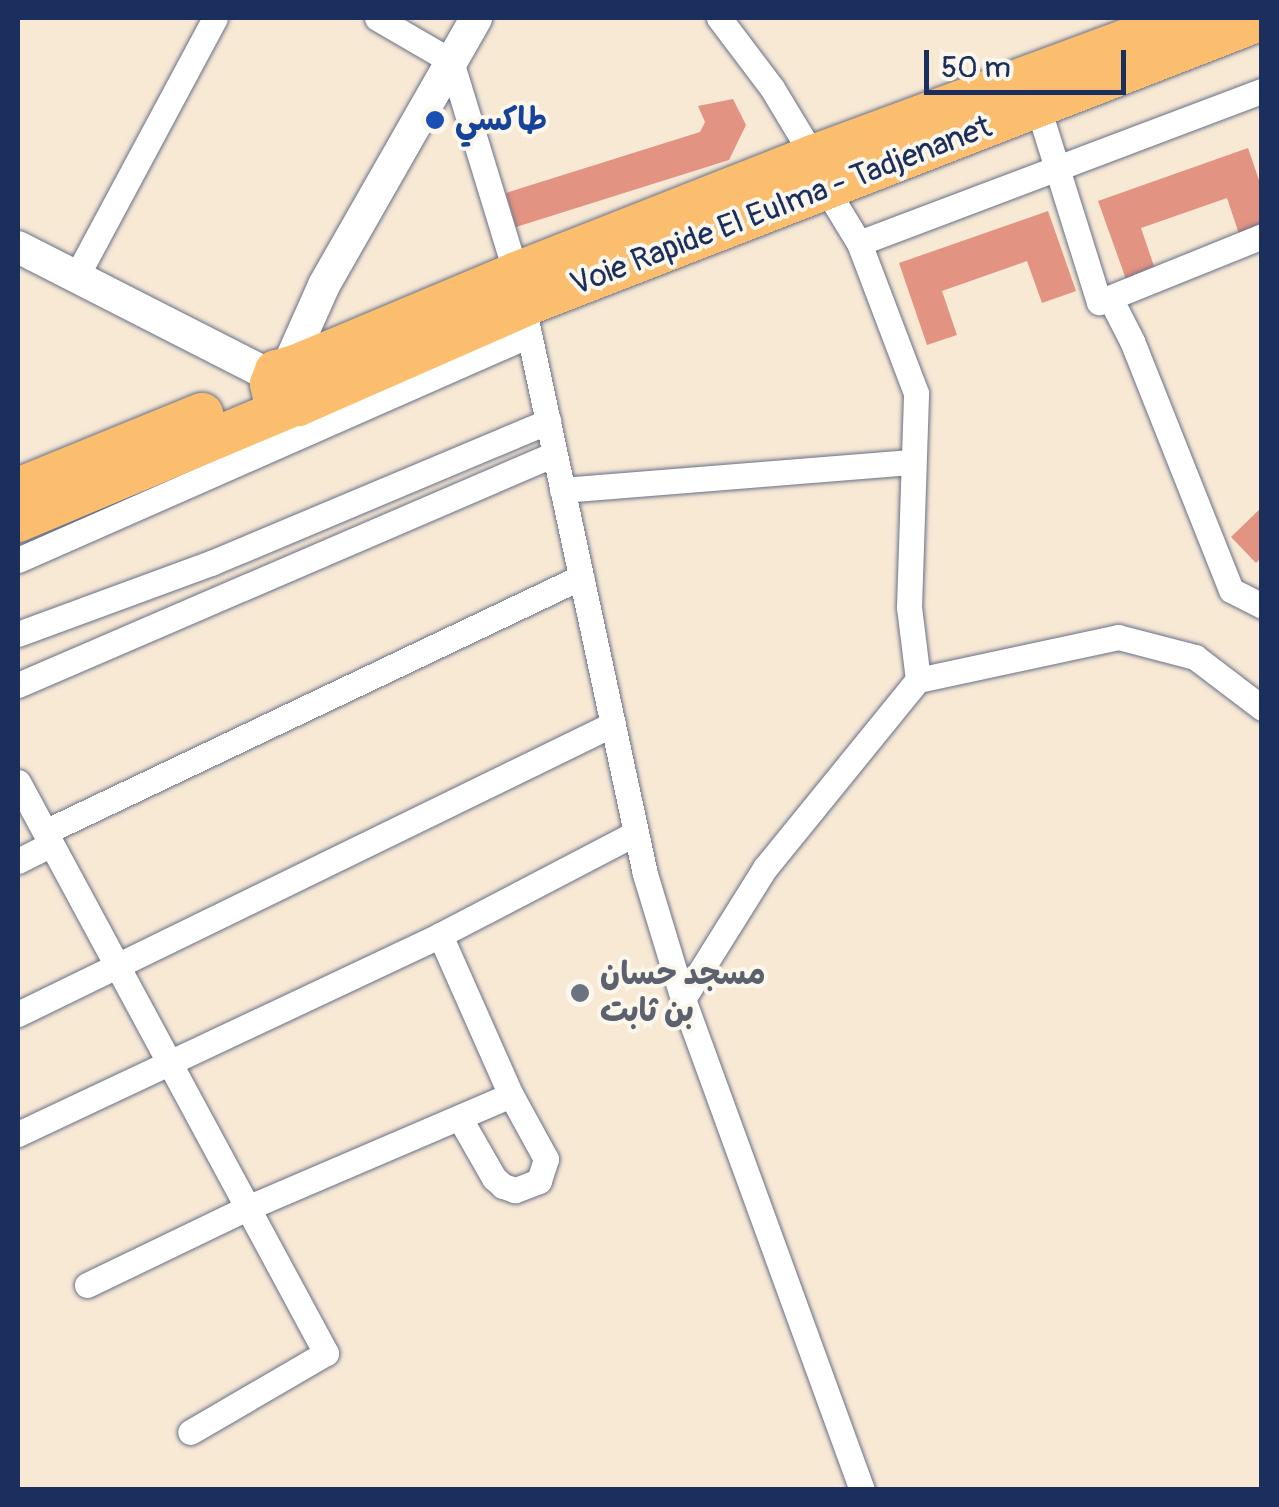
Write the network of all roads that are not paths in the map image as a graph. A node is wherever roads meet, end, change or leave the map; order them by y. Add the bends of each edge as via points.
1 (215, 18) edge
2 (377, 18) edge
3 (476, 18) edge
4 (719, 18) edge
5 (1188, 18) edge
6 (1262, 19) edge
7 (451, 61) junction
8 (1262, 91) edge
9 (1032, 92) junction
10 (1056, 168) junction
11 (820, 172) junction
12 (1262, 236) edge
13 (859, 244) junction
14 (18, 246) edge
15 (75, 279) junction
16 (1110, 298) junction
17 (522, 305) junction
18 (287, 383) junction
19 (548, 421) junction
20 (554, 454) junction
21 (911, 462) junction
22 (18, 489) edge
23 (562, 490) junction
24 (18, 522) edge
25 (18, 560) edge
26 (581, 577) junction
27 (1262, 606) edge
28 (18, 634) edge
29 (918, 680) junction
30 (18, 685) edge
31 (1262, 708) edge
32 (613, 724) junction
33 (18, 782) edge
34 (636, 834) junction
35 (48, 838) junction
36 (18, 861) edge
37 (440, 935) junction
38 (117, 966) junction
39 (683, 999) junction
40 (18, 1014) edge
41 (168, 1060) junction
42 (511, 1095) junction
43 (459, 1117) junction
44 (18, 1134) edge
45 (247, 1208) junction
46 (87, 1286) dead end
47 (190, 1432) dead end
48 (862, 1490) edge

1 - 15 street
2 - 7 street
3 - 7 street
4 - 11 street via 772,88
5 - 9 highway, Voie Rapide El Eulma - Tadjenanet
6 - 9 highway, Voie Rapide El Eulma - Tadjenanet
7 - 17 street
7 - 18 street via 324,285
8 - 10 street
9 - 10 street
9 - 11 highway, Voie Rapide El Eulma - Tadjenanet
10 - 13 street
10 - 16 street via 1099,302
11 - 13 street
11 - 17 highway, Voie Rapide El Eulma - Tadjenanet
12 - 16 street
13 - 21 street via 916,393
14 - 15 street
15 - 18 street
16 - 27 street via 1231,590
17 - 18 highway, Voie Rapide El Eulma - Tadjenanet
17 - 19 street
17 - 25 street
18 - 22 highway, Voie Rapide El Eulma - Tadjenanet
18 - 24 highway, Voie Rapide El Eulma - Tadjenanet
19 - 20 street
19 - 28 street via 211,563
20 - 23 street
20 - 30 street
21 - 23 street
21 - 29 street via 909,607
23 - 26 street
26 - 32 street
26 - 35 street
29 - 31 street via 1118,637 1195,657
29 - 39 street via 765,868
32 - 34 street
32 - 38 street
33 - 35 street
34 - 37 street
34 - 39 street
35 - 36 street
35 - 38 street
37 - 41 street
37 - 42 street
38 - 40 street
38 - 41 street
39 - 48 street
41 - 44 street
41 - 45 street
42 - 43 street
42 - 43 street via 546,1159 539,1181 526,1187 515,1190 494,1178
43 - 45 street
45 - 46 street
45 - 47 street via 326,1353

